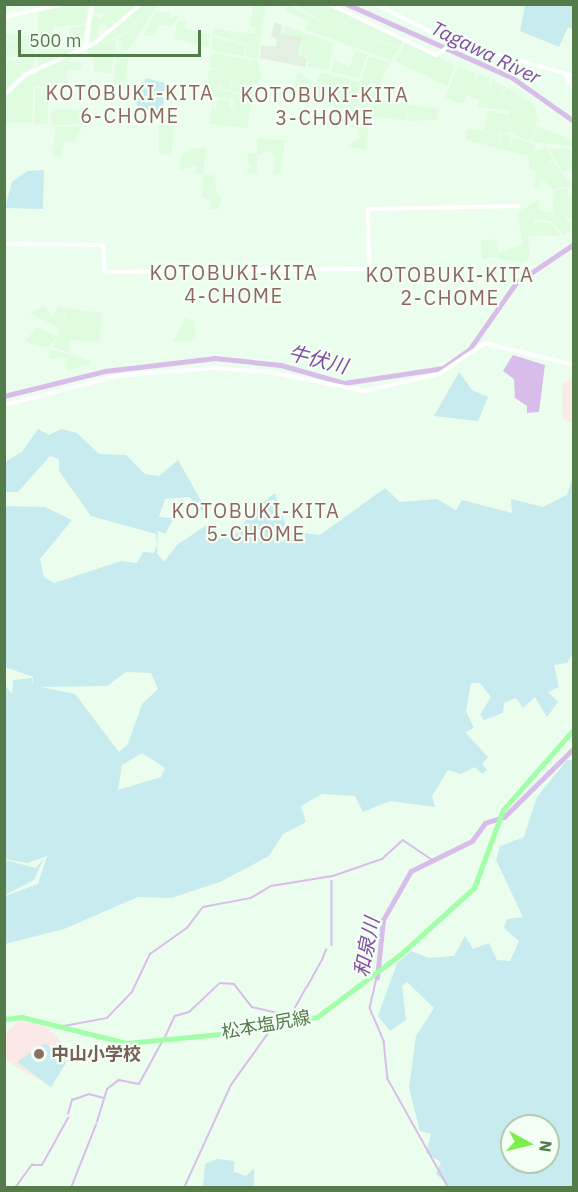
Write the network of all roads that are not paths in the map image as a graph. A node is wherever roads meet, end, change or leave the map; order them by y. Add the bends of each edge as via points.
1 (62, 4) edge
2 (92, 4) edge
3 (141, 4) edge
4 (329, 4) edge
5 (375, 4) edge
6 (4, 17) edge
7 (424, 29) junction
8 (450, 45) junction
9 (85, 48) junction
10 (498, 57) junction
11 (566, 76) junction
12 (573, 76) edge
13 (573, 89) edge
14 (4, 95) edge
15 (518, 206) dead end
16 (4, 244) edge
17 (573, 364) edge
18 (4, 405) edge
19 (573, 729) edge
20 (4, 1019) edge

1 - 6 street
2 - 9 street
3 - 9 street
4 - 8 street via 437,54
5 - 7 street
7 - 8 street
7 - 10 street
8 - 10 street
9 - 14 street via 25,75
10 - 11 street
11 - 12 street
11 - 13 street
15 - 16 street via 368,209 369,269 105,272 104,245
17 - 18 street via 484,343 439,374 365,391 269,372 213,368 117,376
19 - 20 main road, 松本塩尻線 via 526,778 499,819 474,888 312,1019 231,1033 120,1043 22,1017

